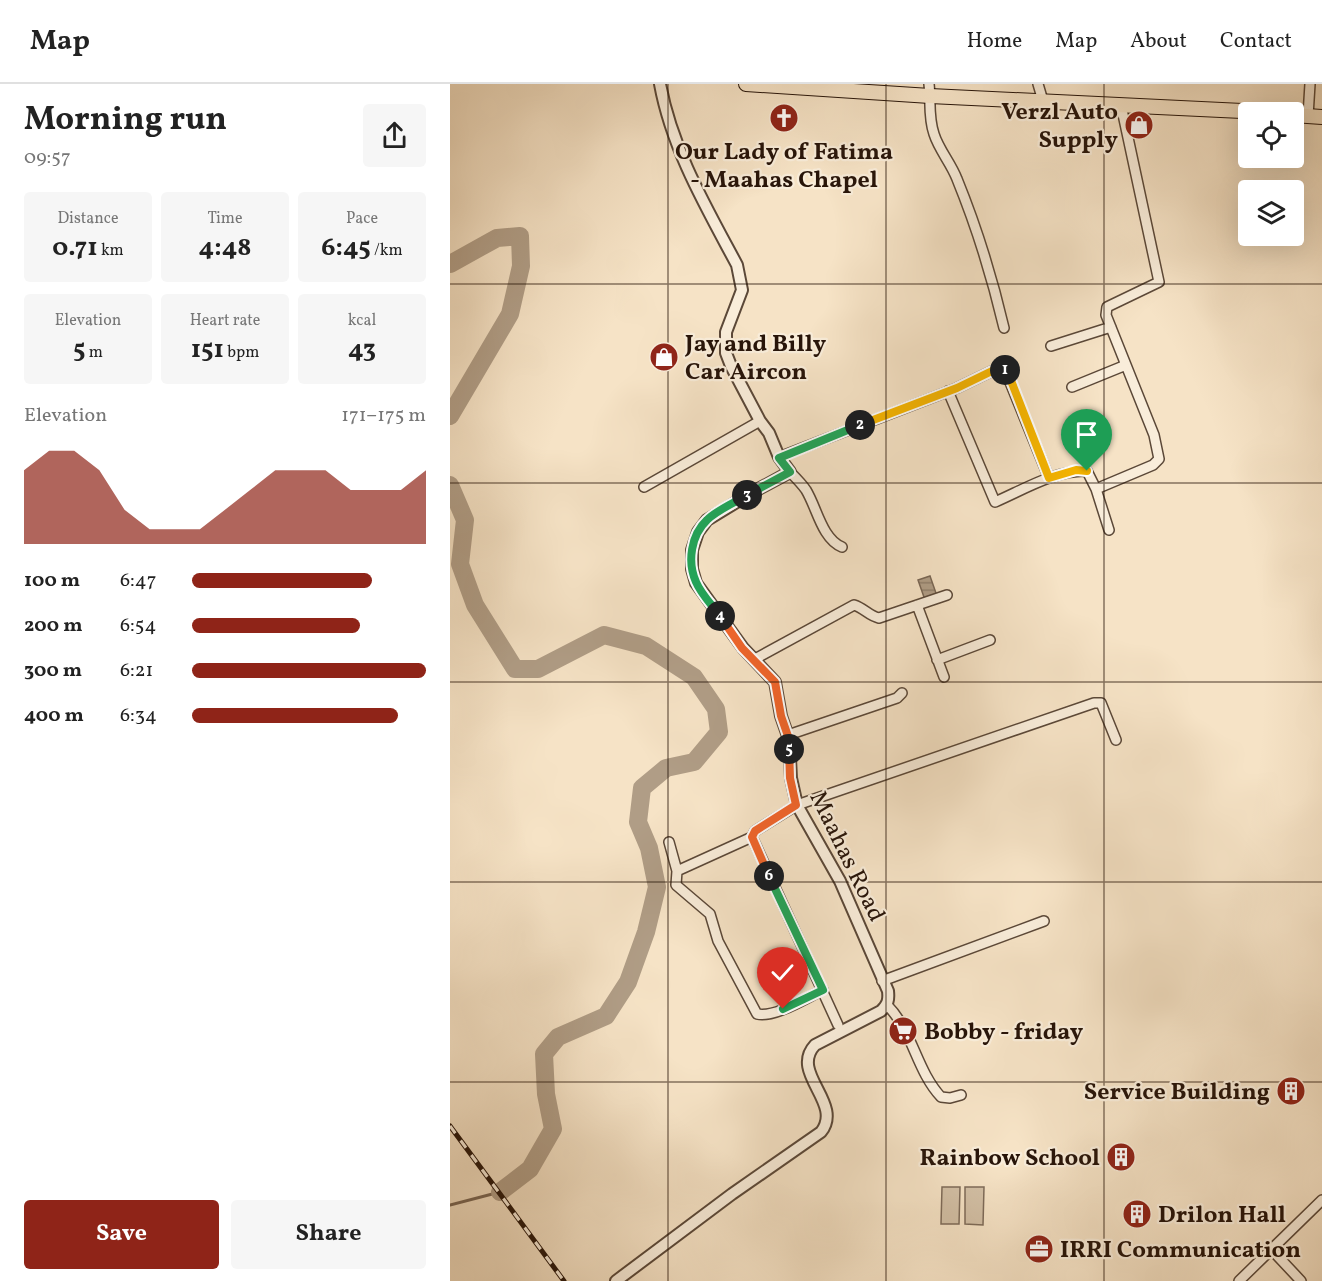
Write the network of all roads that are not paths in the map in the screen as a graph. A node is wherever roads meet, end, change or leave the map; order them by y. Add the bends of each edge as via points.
1 (660, 84) edge
2 (746, 84) edge
3 (1038, 84) edge
4 (1310, 84) edge
5 (930, 90) edge
6 (1043, 101) junction
7 (1121, 105) junction
8 (1238, 111) edge
9 (1315, 117) edge
10 (1111, 327) junction
11 (1004, 328) dead end
12 (1051, 345) dead end
13 (1126, 365) junction
14 (1072, 387) dead end
15 (948, 391) junction
16 (760, 421) junction
17 (779, 458) junction
18 (790, 472) junction
19 (1049, 478) junction
20 (644, 487) dead end
21 (1096, 489) junction
22 (1109, 530) dead end
23 (842, 547) dead end
24 (947, 595) dead end
25 (917, 605) junction
26 (990, 640) dead end
27 (755, 659) junction
28 (937, 660) junction
29 (944, 677) dead end
30 (902, 693) dead end
31 (788, 735) junction
32 (1116, 740) dead end
33 (796, 805) junction
34 (752, 837) junction
35 (669, 842) dead end
36 (677, 871) junction
37 (1044, 921) dead end
38 (882, 981) junction
39 (823, 990) junction
40 (887, 1005) junction
41 (837, 1025) dead end
42 (961, 1095) dead end
43 (1322, 1200) edge
44 (1271, 1249) junction
45 (616, 1281) edge
46 (1239, 1281) edge
47 (1301, 1281) edge

1 - 16 street via 681,153 739,271 742,290 726,332 726,353
2 - 5 main road
3 - 6 street
4 - 9 street
5 - 6 main road
5 - 11 street via 934,136 956,176 977,230
6 - 7 main road
7 - 8 main road
7 - 10 street via 1159,282 1107,307
10 - 12 street
10 - 13 street
13 - 14 street
13 - 21 street via 1154,435 1159,459
15 - 17 street
15 - 19 street via 992,371 1005,370
15 - 19 street via 995,502
16 - 17 street
16 - 20 street
17 - 18 street
18 - 23 street via 804,487 834,543
18 - 27 street, Maahas Road via 707,520 692,550 696,583 742,648
19 - 21 street via 1087,471
21 - 22 street
24 - 25 street
25 - 27 street via 879,618 854,605
25 - 28 street
26 - 28 street
27 - 31 street, Maahas Road via 775,682
28 - 29 street
30 - 31 street
31 - 33 street, Maahas Road
32 - 33 street via 1101,703 1094,703
33 - 34 street via 755,831
33 - 38 street, Maahas Road via 840,880
34 - 36 street
34 - 39 street
35 - 36 street
36 - 39 street via 676,885 710,914 718,941 757,1014 783,1009
37 - 38 street
38 - 40 street, Maahas Road via 888,991
39 - 41 street
40 - 42 street via 907,1032 936,1092 941,1097
40 - 45 street via 810,1050 808,1069 827,1109 826,1126 821,1132
43 - 44 street
44 - 46 street
44 - 47 street

